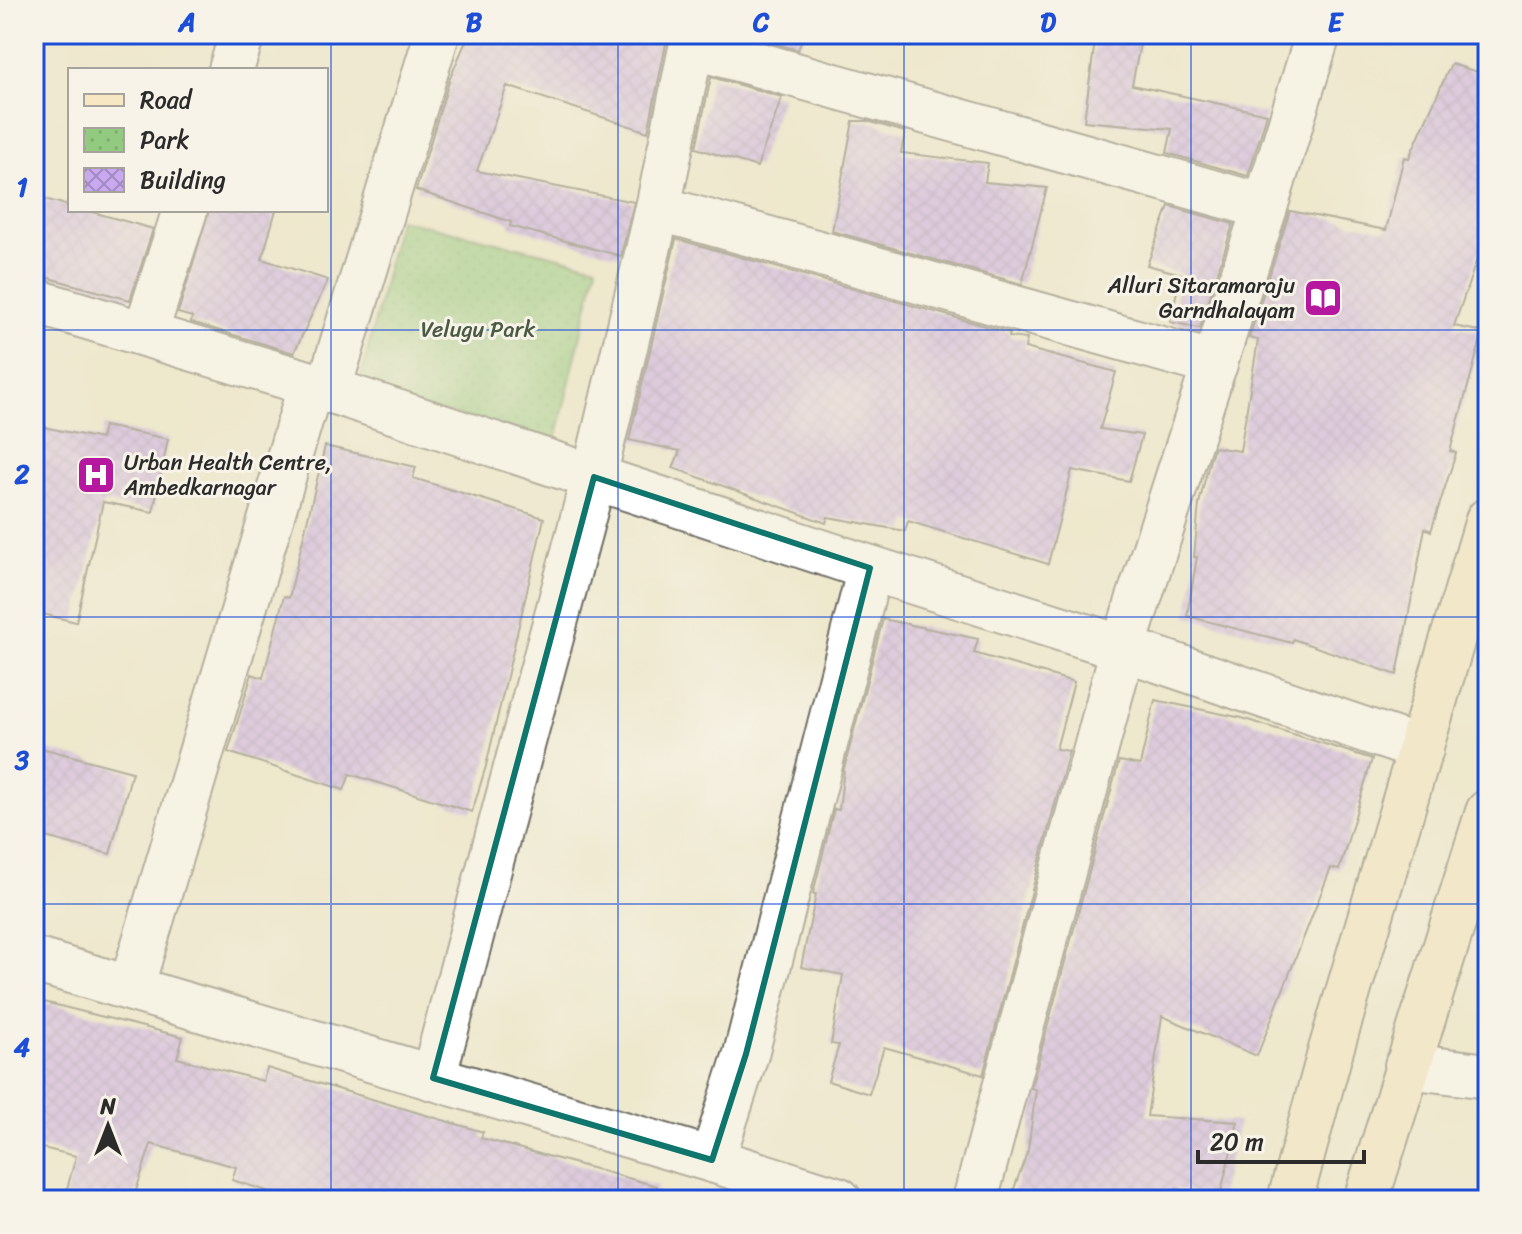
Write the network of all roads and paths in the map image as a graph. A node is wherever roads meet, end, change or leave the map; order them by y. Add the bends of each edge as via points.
1 (242, 34) edge
2 (437, 34) edge
3 (1318, 34) edge
4 (693, 40) edge
5 (232, 68) edge
6 (1265, 207) junction
7 (658, 208) junction
8 (184, 212) edge
9 (34, 301) edge
10 (145, 334) junction
11 (1215, 364) junction
12 (320, 388) junction
13 (594, 477) junction
14 (1488, 520) edge
15 (870, 568) junction
16 (1123, 648) junction
17 (1421, 749) junction
18 (1487, 820) edge
19 (34, 960) edge
20 (131, 988) junction
21 (1407, 1066) junction
22 (1488, 1076) edge
23 (433, 1078) junction
24 (712, 1160) junction
25 (839, 1200) edge
26 (975, 1200) edge
27 (1290, 1200) edge
28 (1366, 1200) edge

1 - 5 street
2 - 12 street
3 - 6 street
4 - 6 street
4 - 7 street
6 - 11 street
7 - 11 street
7 - 13 street
8 - 10 street
9 - 10 street
10 - 12 street
11 - 16 street
12 - 13 street
12 - 20 street
13 - 15 street
13 - 23 street
14 - 17 main road
15 - 16 street
15 - 24 street via 746,1054
16 - 17 street
16 - 26 street
17 - 27 main road
18 - 21 main road
19 - 20 street
20 - 23 street
21 - 22 street
21 - 28 main road
23 - 24 street
24 - 25 street

